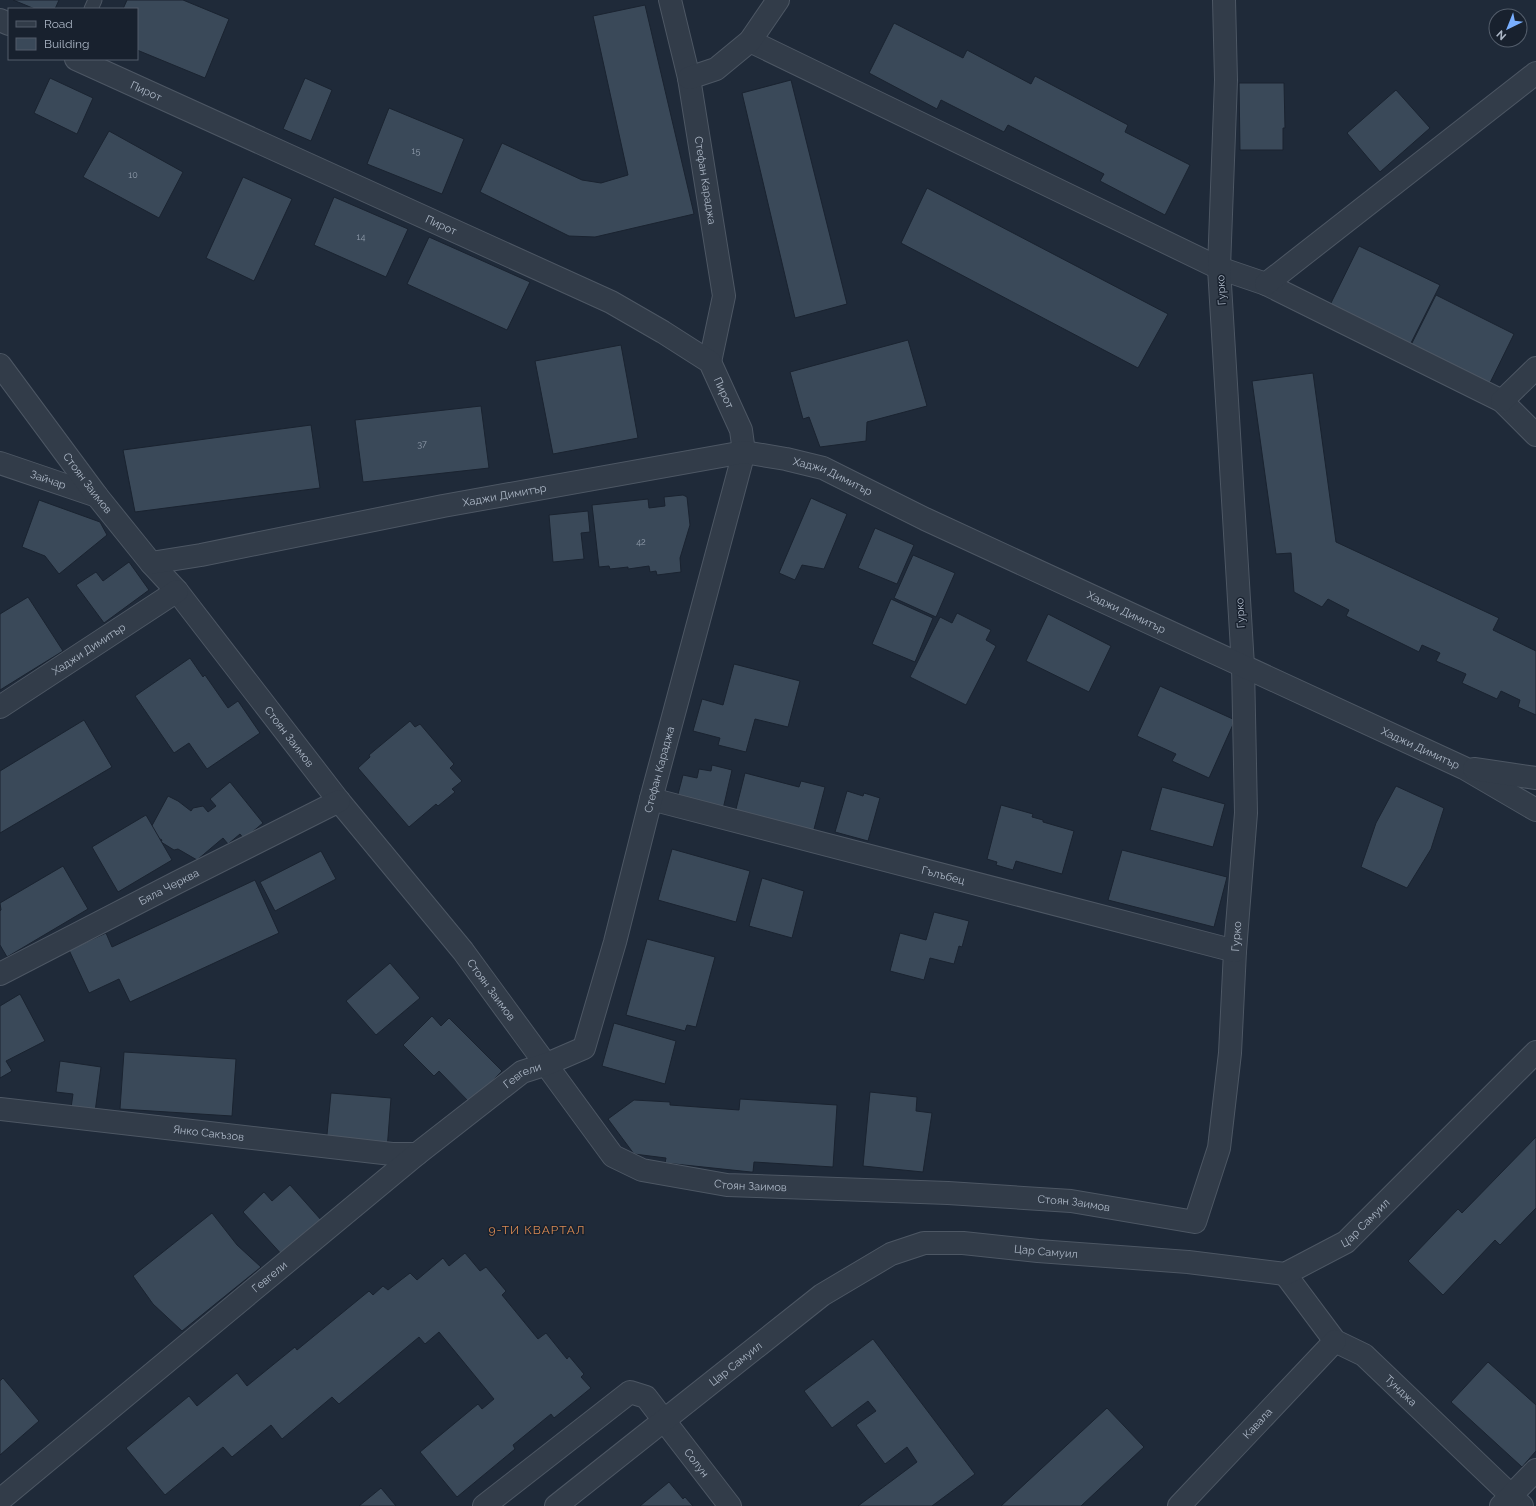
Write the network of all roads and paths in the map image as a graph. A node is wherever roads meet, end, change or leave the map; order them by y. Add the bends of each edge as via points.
1 (670, 0) edge
2 (778, 0) edge
3 (1224, 0) edge
4 (750, 41) junction
5 (78, 60) edge
6 (1536, 73) edge
7 (689, 78) junction
8 (1219, 268) junction
9 (1266, 284) junction
10 (710, 362) junction
11 (0, 365) edge
12 (1536, 368) edge
13 (1502, 401) junction
14 (1536, 435) edge
15 (744, 452) junction
16 (0, 463) edge
17 (97, 496) junction
18 (151, 563) junction
19 (176, 591) junction
20 (1244, 666) junction
21 (0, 707) edge
22 (1464, 768) junction
23 (1536, 778) edge
24 (651, 799) junction
25 (339, 801) junction
26 (1536, 810) edge
27 (1235, 951) junction
28 (0, 974) edge
29 (1536, 1052) edge
30 (547, 1064) junction
31 (0, 1109) edge
32 (417, 1154) junction
33 (1195, 1222) joint
34 (1284, 1274) junction
35 (1335, 1341) junction
36 (664, 1420) junction
37 (1536, 1470) edge
38 (3, 1494) edge
39 (1511, 1502) edge
40 (484, 1506) edge
41 (556, 1506) edge
42 (730, 1506) edge
43 (1179, 1506) edge

1 - 7 street, Стефан Караджа
2 - 4 street
3 - 8 street, Гурко via 1226,80
4 - 7 street via 716,69
4 - 8 street
5 - 10 street, Пирот via 611,302
6 - 9 street
7 - 10 street, Стефан Караджа via 724,296
8 - 9 street
8 - 20 street, Гурко
9 - 13 street
10 - 15 street, Пирот via 741,430
11 - 17 street, Стоян Заимов
12 - 13 street
13 - 14 street
15 - 18 street, Хаджи Димитър via 443,506
15 - 20 street, Хаджи Димитър via 823,468 932,522
15 - 24 street, Стефан Караджа
16 - 17 street, Зайчар
17 - 18 street, Стоян Заимов
18 - 19 street, Стоян Заимов
19 - 21 street, Хаджи Димитър
19 - 25 street, Стоян Заимов
20 - 22 street, Хаджи Димитър
20 - 27 street, Гурко via 1246,814
22 - 23 street, Хаджи Димитър
22 - 26 street, Хаджи Димитър
24 - 27 street, Гълъбец
24 - 30 street, Стефан Караджа via 615,942 584,1048
25 - 28 street, Бяла Черква
25 - 30 street, Стоян Заимов via 463,951
27 - 33 street, Гурко via 1230,1053 1219,1148
29 - 34 street, Цар Самуил via 1346,1242
30 - 32 street, Гевгели via 522,1072
30 - 33 street, Стоян Заимов via 613,1156 642,1170 727,1185 948,1193 1072,1201
31 - 32 street, Янко Сакъзов via 392,1154
32 - 38 street, Гевгели
34 - 35 street, Тунджа
34 - 36 street, Цар Самуил via 1188,1262 963,1243 924,1243 891,1254 822,1295
35 - 39 street, Тунджа via 1364,1355
35 - 43 street, Кавала
36 - 40 street, Солун via 646,1397 630,1392
36 - 41 street, Цар Самуил
36 - 42 street, Солун
37 - 39 street

